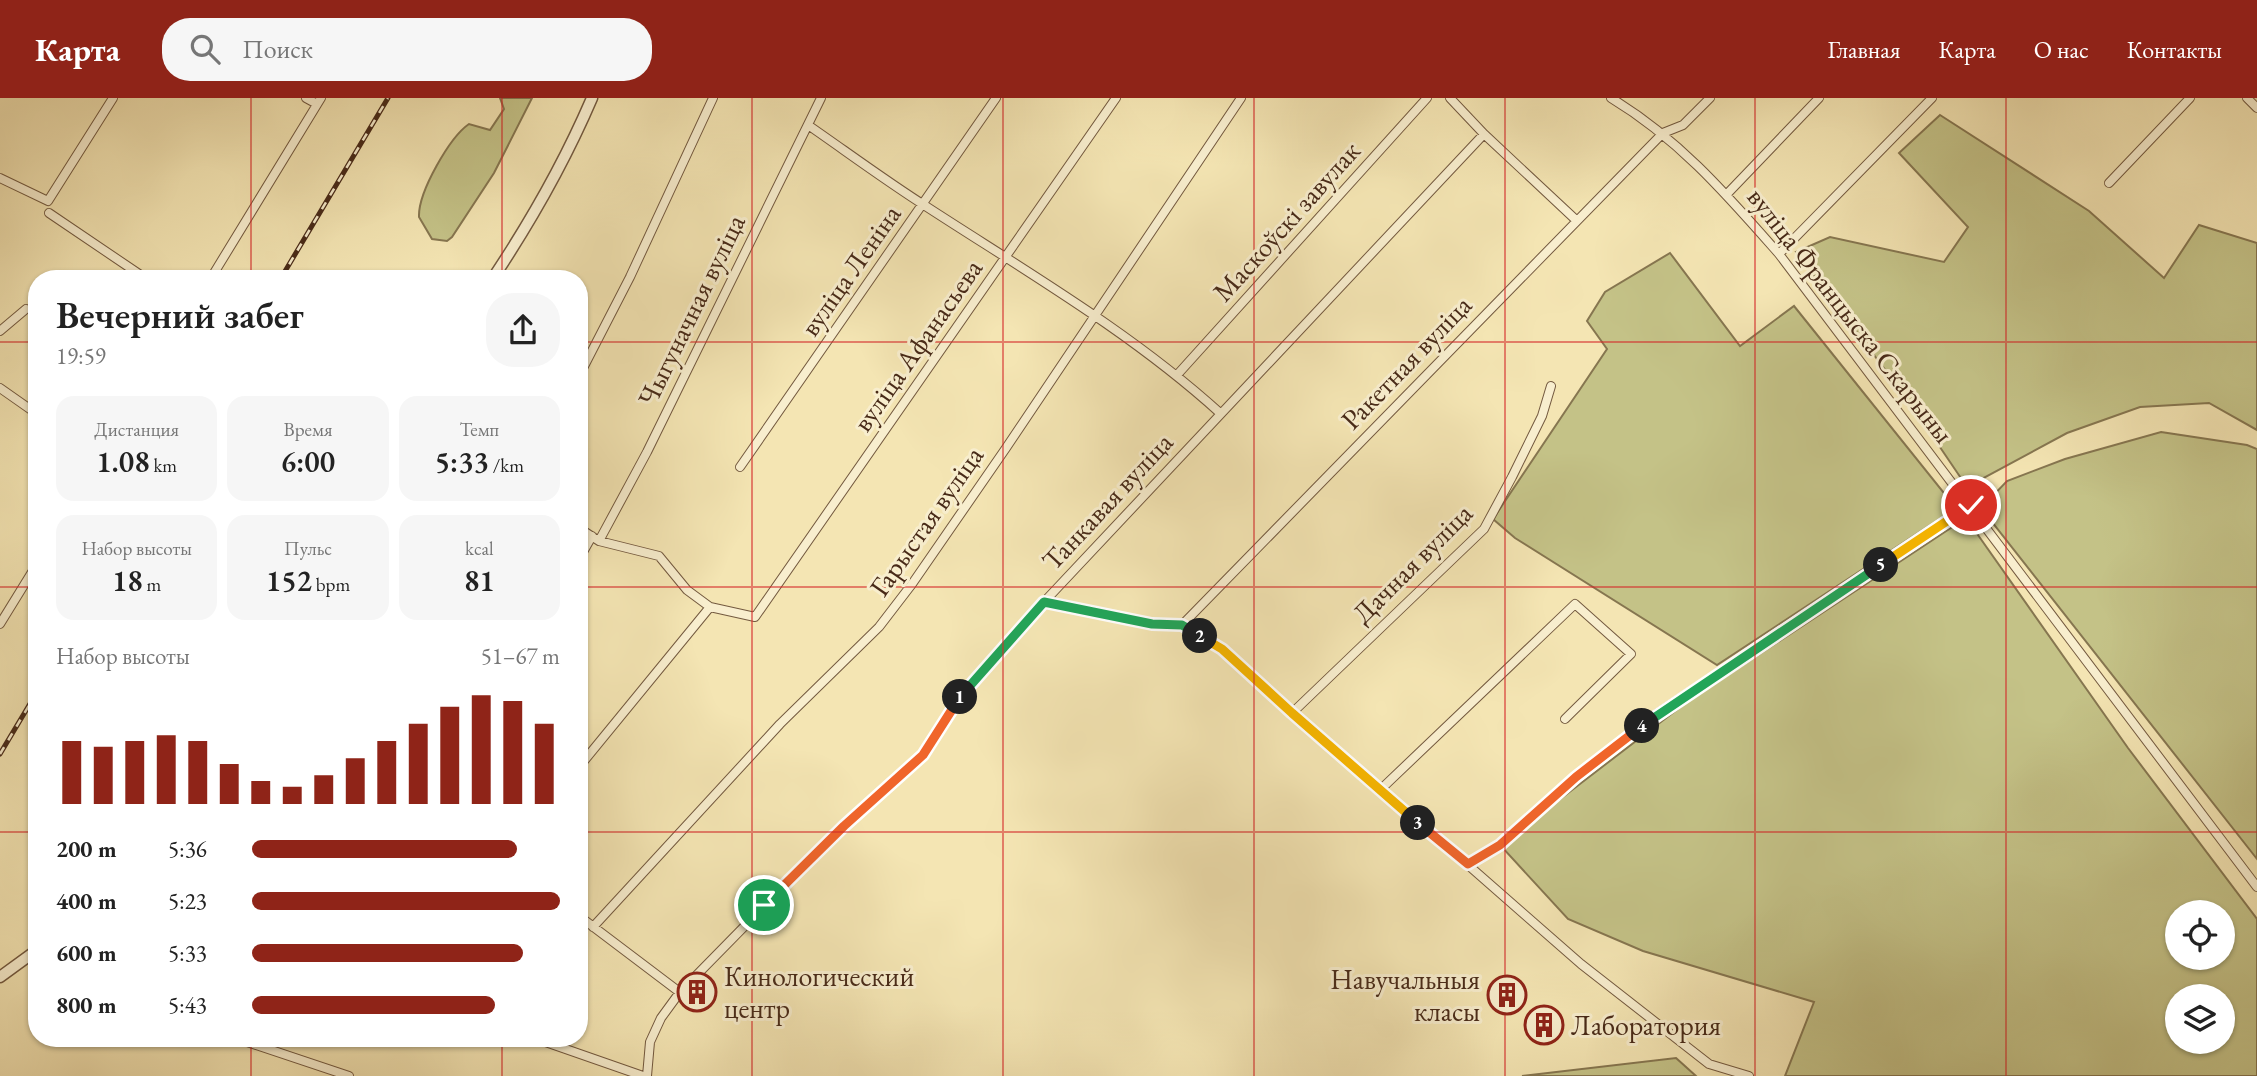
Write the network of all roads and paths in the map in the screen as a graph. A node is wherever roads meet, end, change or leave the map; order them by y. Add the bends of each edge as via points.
1 (113, 98) edge
2 (306, 98) edge
3 (592, 98) edge
4 (713, 98) edge
5 (821, 98) edge
6 (996, 98) edge
7 (1116, 98) edge
8 (1241, 98) edge
9 (1427, 98) edge
10 (1450, 98) edge
11 (1611, 98) edge
12 (1710, 98) edge
13 (1819, 98) edge
14 (1932, 98) edge
15 (2190, 98) edge
16 (2247, 98) edge
17 (319, 101) edge
18 (2257, 108) edge
19 (808, 125) junction
20 (1663, 133) junction
21 (1484, 134) junction
22 (0, 178) edge
23 (2109, 183) dead end
24 (1727, 194) junction
25 (923, 205) junction
26 (49, 213) dead end
27 (1576, 219) junction
28 (1779, 254) junction
29 (1006, 258) junction
30 (133, 270) edge
31 (216, 270) edge
32 (498, 270) edge
33 (26, 309) dead end
34 (1093, 316) junction
35 (0, 331) edge
36 (588, 359) edge
37 (1177, 375) junction
38 (1551, 386) dead end
39 (0, 388) edge
40 (28, 408) edge
41 (1220, 413) junction
42 (740, 467) dead end
43 (1971, 505) junction
44 (588, 534) edge
45 (596, 539) junction
46 (588, 548) edge
47 (28, 578) edge
48 (1044, 602) junction
49 (710, 607) junction
50 (2, 618) edge
51 (1182, 625) junction
52 (1292, 713) junction
53 (1565, 719) dead end
54 (588, 756) edge
55 (1379, 791) junction
56 (1468, 864) junction
57 (2257, 887) edge
58 (588, 923) edge
59 (593, 927) junction
60 (28, 959) edge
61 (0, 977) edge
62 (680, 992) junction
63 (694, 1003) dead end
64 (262, 1047) edge
65 (560, 1047) edge
66 (349, 1076) edge
67 (645, 1076) edge
68 (1749, 1076) edge

1 - 22 street via 48,201
2 - 17 street
3 - 32 street via 544,196
4 - 36 street
5 - 19 street, Чыгуначная вуліца
6 - 25 street, вуліца Леніна
7 - 29 street, вуліца Афанасьева
8 - 34 street, Гарыстая вуліца
9 - 37 street, Маскоўскі завулак
10 - 21 street
11 - 20 street, вуліца Францыска Скарыны
12 - 20 street, Ракетная вуліца via 1683,125
13 - 24 street
14 - 28 street
15 - 23 street
16 - 18 street
17 - 31 street
19 - 25 street
19 - 45 street, Чыгуначная вуліца via 647,452
20 - 24 street, вуліца Францыска Скарыны
20 - 27 street, Ракетная вуліца
21 - 27 street
21 - 41 street, Танкавая вуліца
24 - 28 street, вуліца Францыска Скарыны
25 - 29 street
25 - 42 street, вуліца Леніна
26 - 30 street
27 - 51 street, Ракетная вуліца
28 - 43 street, вуліца Францыска Скарыны
29 - 34 street
29 - 49 street, вуліца Афанасьева via 755,617
33 - 35 street
34 - 37 street
34 - 59 street, Гарыстая вуліца via 879,627 780,724
37 - 41 street
38 - 52 street, Дачная вуліца via 1542,416 1485,529
39 - 40 street
41 - 48 street, Танкавая вуліца
43 - 56 street via 1657,714 1576,777 1500,845
43 - 57 street, вуліца Францыска Скарыны
44 - 45 street
45 - 46 street, Чыгуначная вуліца
45 - 49 street via 659,556 687,590
47 - 50 street
48 - 51 street via 1152,624
48 - 62 street, Танкавая вуліца via 963,692 923,755 844,826
49 - 54 street
51 - 52 street via 1222,649
52 - 55 street
53 - 55 street via 1631,654 1574,604
55 - 56 street
56 - 68 street via 1581,964 1709,1064
58 - 59 street
59 - 62 street
60 - 61 street
62 - 63 street
62 - 67 street, Танкавая вуліца via 650,1042
64 - 66 street
65 - 67 street

